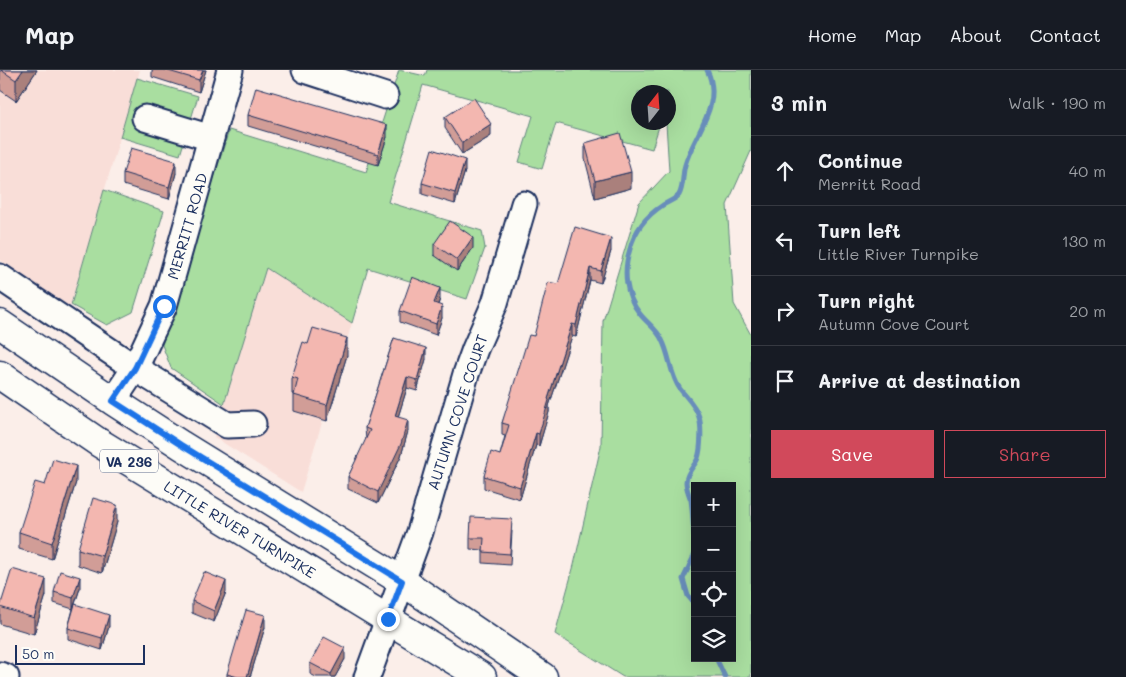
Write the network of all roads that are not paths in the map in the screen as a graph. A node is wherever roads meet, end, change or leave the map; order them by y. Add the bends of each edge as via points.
1 (230, 70) edge
2 (305, 70) edge
3 (385, 96) dead end
4 (145, 118) dead end
5 (211, 138) junction
6 (524, 204) dead end
7 (0, 277) edge
8 (0, 324) edge
9 (135, 368) junction
10 (0, 375) edge
11 (113, 401) junction
12 (253, 424) dead end
13 (402, 581) junction
14 (388, 619) junction
15 (0, 675) edge
16 (6, 677) edge
17 (367, 677) edge
18 (482, 677) edge
19 (543, 677) edge

1 - 5 street, MERRITT ROAD
2 - 3 street
4 - 5 street
5 - 9 street, MERRITT ROAD via 164,306
6 - 13 street, AUTUMN COVE COURT via 495,302 469,366 420,532
7 - 9 street
8 - 11 main road, VA 236
9 - 11 street, MERRITT ROAD
9 - 12 street via 227,425
10 - 14 main road, LITTLE RIVER TURNPIKE / VA 236 via 98,442
11 - 13 main road, VA 236
13 - 14 street, AUTUMN COVE COURT
13 - 19 main road, VA 236
14 - 17 street, AUTUMN COVE COURT
14 - 18 main road, LITTLE RIVER TURNPIKE / VA 236
15 - 16 street

